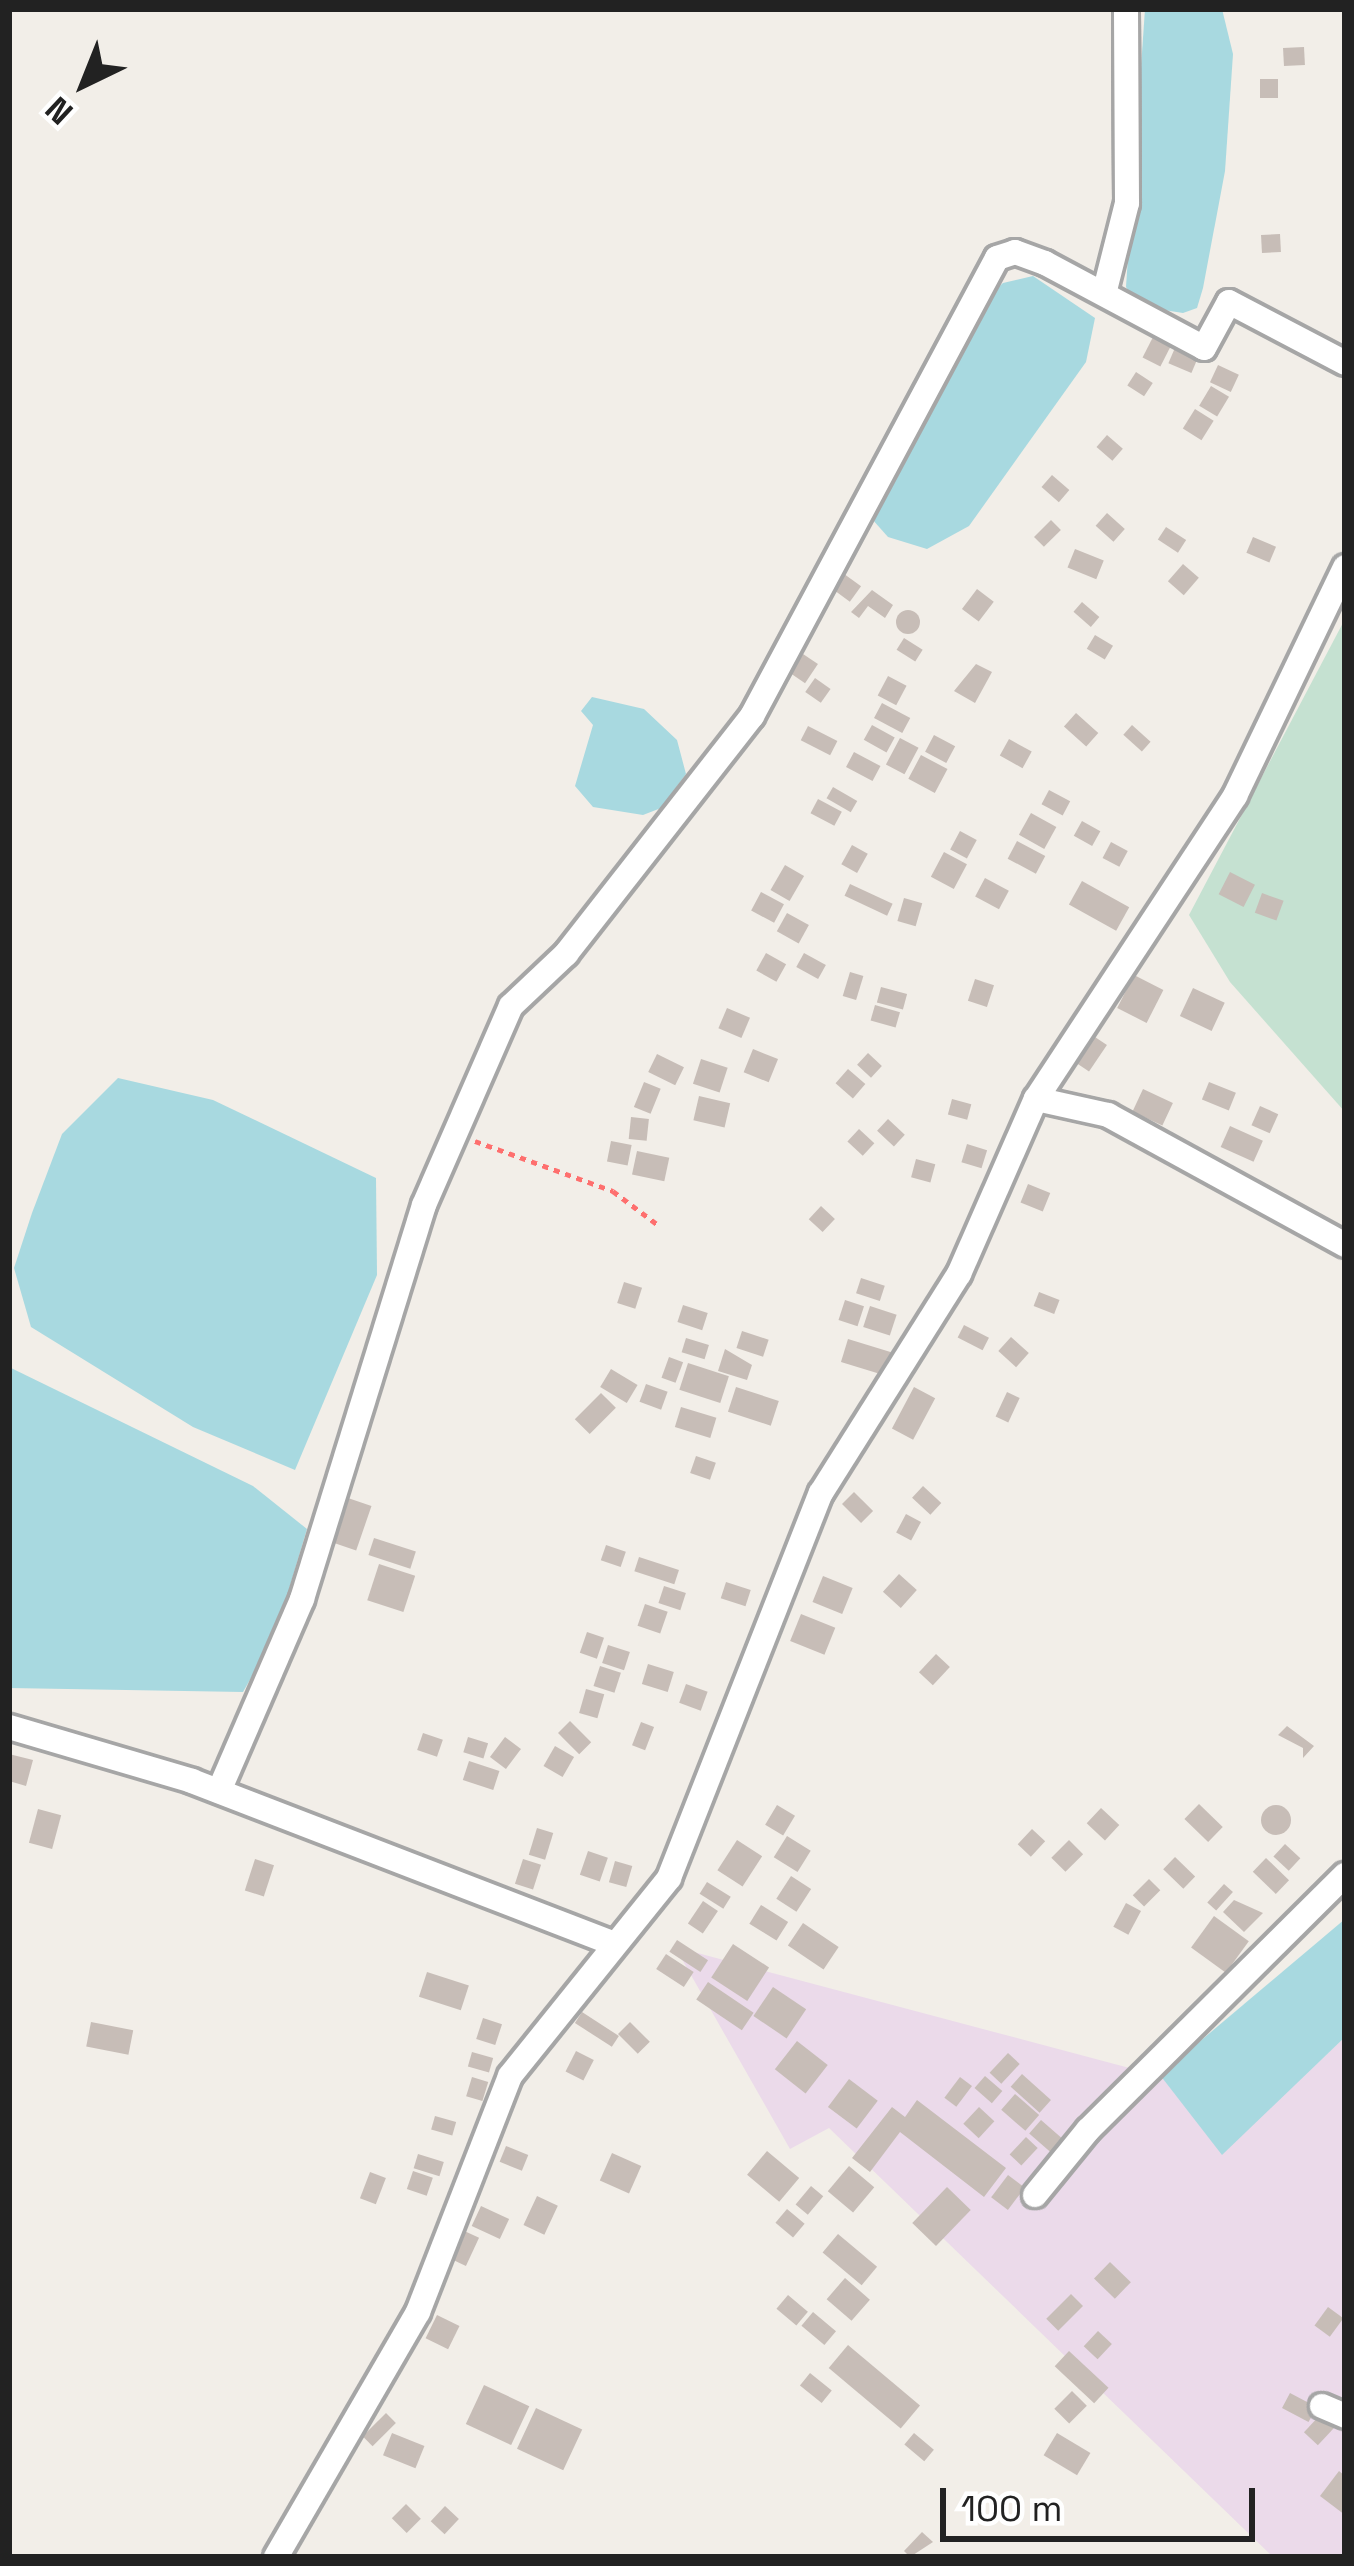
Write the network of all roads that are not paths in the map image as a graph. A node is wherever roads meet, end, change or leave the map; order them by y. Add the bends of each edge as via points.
1 (1126, 9) edge
2 (1105, 290) junction
3 (1345, 363) edge
4 (1345, 567) edge
5 (1036, 1099) junction
6 (1345, 1245) edge
7 (9, 1726) edge
8 (219, 1790) junction
9 (1345, 1875) edge
10 (614, 1944) junction
11 (1035, 2195) dead end
12 (276, 2557) edge

1 - 2 street via 1127,203
2 - 3 street via 1204,348 1229,302
2 - 8 street via 1016,252 997,257 752,716 566,954 511,1006 424,1205 302,1599
4 - 5 street via 1235,796
5 - 6 street via 1108,1115
5 - 10 street via 939,1309 821,1493 669,1878
7 - 8 street
8 - 10 street
9 - 11 street via 1088,2130
10 - 12 street via 510,2076 418,2312

